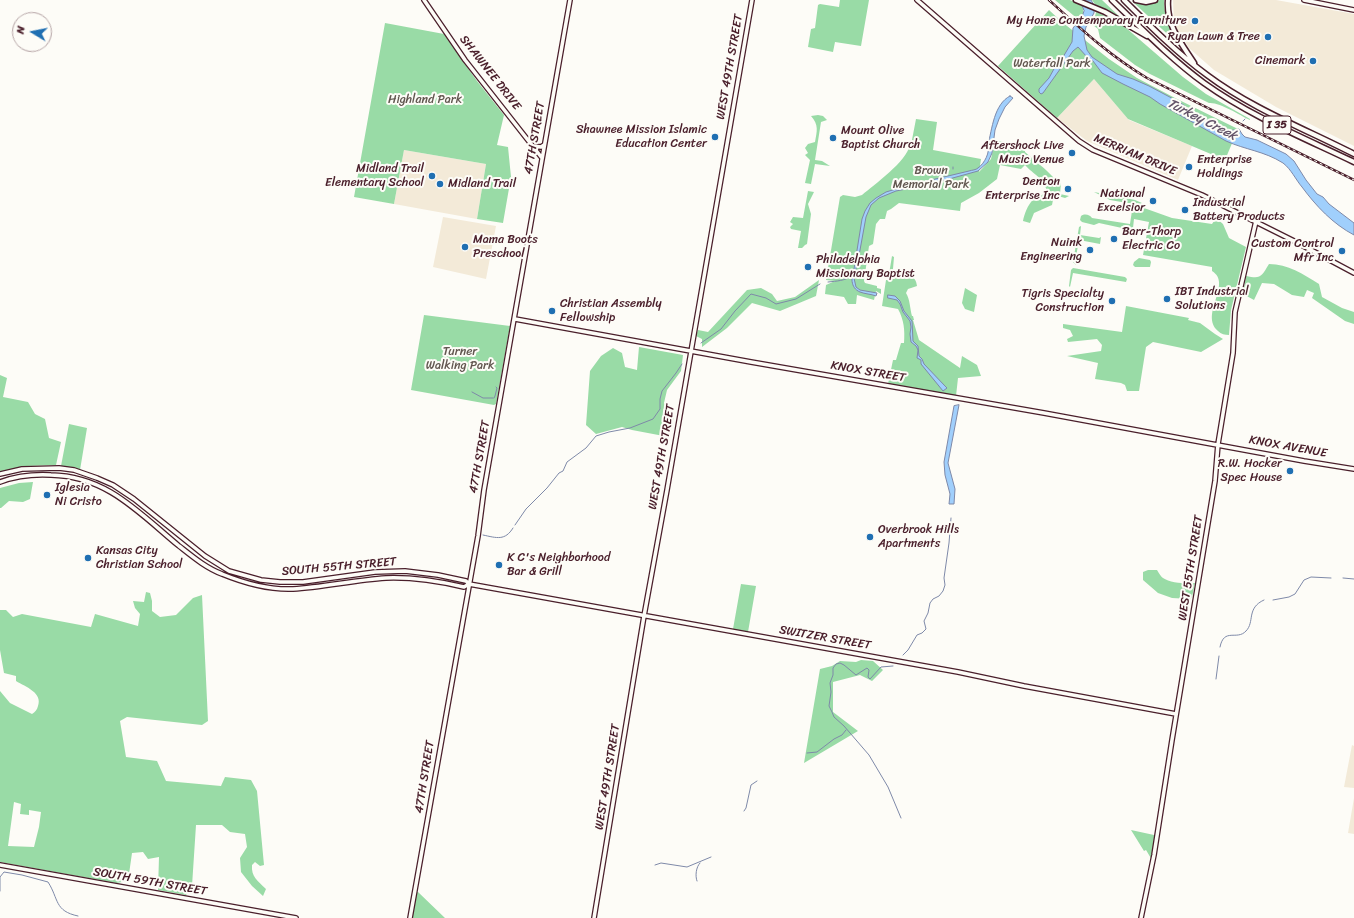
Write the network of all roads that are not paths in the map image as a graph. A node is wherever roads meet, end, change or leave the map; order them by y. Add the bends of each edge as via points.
1 (424, 0) edge
2 (570, 0) edge
3 (752, 0) edge
4 (917, 0) edge
5 (1076, 0) edge
6 (1112, 0) edge
7 (1124, 0) edge
8 (1136, 0) edge
9 (1155, 0) edge
10 (1168, 0) edge
11 (1304, 0) edge
12 (1354, 10) edge
13 (1153, 40) junction
14 (1197, 68) junction
15 (544, 145) junction
16 (533, 146) junction
17 (1354, 154) edge
18 (542, 158) junction
19 (1354, 162) edge
20 (1256, 221) junction
21 (1354, 273) edge
22 (515, 319) junction
23 (691, 351) junction
24 (1218, 444) junction
25 (1354, 469) edge
26 (0, 474) edge
27 (0, 482) edge
28 (469, 584) junction
29 (644, 616) junction
30 (1176, 714) junction
31 (0, 865) edge
32 (296, 918) edge
33 (410, 918) edge
34 (594, 918) edge
35 (1141, 918) edge

1 - 16 street, SHAWNEE DRIVE via 465,60
2 - 15 street, 47TH STREET
3 - 23 street, WEST 49TH STREET
4 - 20 street, MERRIAM DRIVE via 1079,141 1093,150 1202,195
5 - 13 highway via 1116,18
6 - 13 highway, I 35
7 - 14 highway, I 35
8 - 9 highway
10 - 14 highway via 1169,18 1174,33
11 - 12 street
13 - 19 highway, I 35 via 1207,85 1231,100
14 - 17 highway, I 35 via 1248,102
15 - 16 street
15 - 18 street, 47TH STREET
16 - 18 street, SHAWNEE DRIVE
18 - 22 street, 47TH STREET
20 - 21 street, MERRIAM DRIVE
20 - 24 street, WEST 55TH STREET via 1235,312 1233,353
22 - 23 street, KNOX STREET
22 - 28 street, 47TH STREET
23 - 24 street, KNOX STREET
23 - 29 street, WEST 49TH STREET
24 - 25 street, KNOX AVENUE
24 - 30 street, WEST 55TH STREET via 1214,488
26 - 28 street, SOUTH 55TH STREET via 22,469 59,468 98,478 122,490 204,556 230,571 261,580 303,582 375,572 406,571 466,580
27 - 28 street, SOUTH 55TH STREET via 23,476 42,475 87,480 120,497 196,560 220,573 263,587 291,589 392,578 426,580 464,587
28 - 29 street, SWITZER STREET
28 - 33 street, 47TH STREET
29 - 30 street, SWITZER STREET
29 - 34 street, WEST 49TH STREET
30 - 35 street, WEST 55TH STREET via 1154,855
31 - 32 street, SOUTH 59TH STREET

